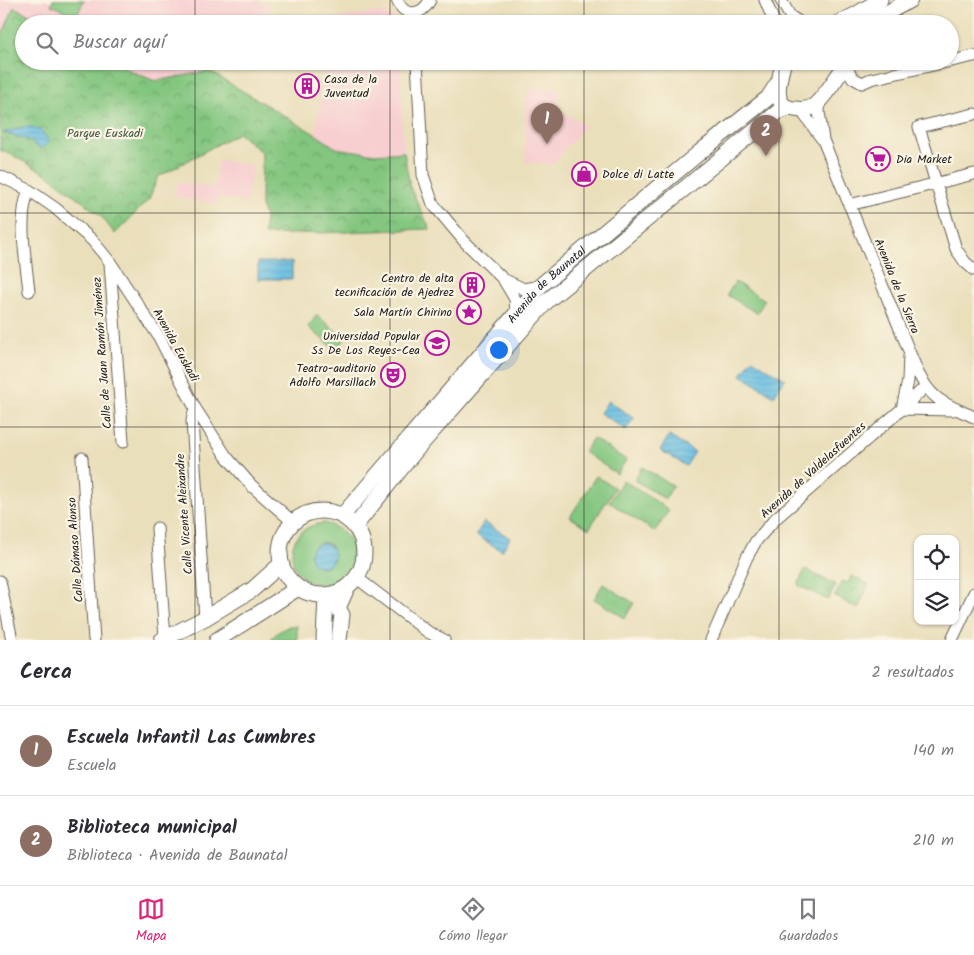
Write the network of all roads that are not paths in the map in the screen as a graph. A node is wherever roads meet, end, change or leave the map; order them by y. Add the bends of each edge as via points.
1 (387, 0) edge
2 (430, 0) edge
3 (765, 0) edge
4 (781, 0) edge
5 (880, 0) edge
6 (910, 0) edge
7 (401, 5) edge
8 (422, 10) junction
9 (420, 15) edge
10 (771, 15) edge
11 (789, 15) edge
12 (855, 15) edge
13 (883, 15) edge
14 (974, 56) edge
15 (959, 59) edge
16 (417, 70) edge
17 (781, 70) edge
18 (841, 70) edge
19 (848, 70) edge
20 (911, 70) edge
21 (777, 84) junction
22 (820, 100) junction
23 (794, 109) junction
24 (974, 114) edge
25 (823, 140) junction
26 (974, 174) edge
27 (0, 176) edge
28 (936, 183) junction
29 (29, 190) junction
30 (849, 205) junction
31 (110, 262) junction
32 (974, 270) edge
33 (503, 279) junction
34 (540, 286) junction
35 (30, 291) dead end
36 (516, 314) junction
37 (909, 351) junction
38 (925, 387) junction
39 (194, 408) junction
40 (902, 409) junction
41 (958, 410) junction
42 (974, 417) edge
43 (123, 442) dead end
44 (82, 458) dead end
45 (342, 516) junction
46 (293, 522) junction
47 (355, 526) junction
48 (157, 528) dead end
49 (281, 564) junction
50 (0, 581) edge
51 (352, 583) junction
52 (298, 588) junction
53 (974, 593) edge
54 (326, 596) junction
55 (205, 618) junction
56 (164, 639) edge
57 (12, 640) edge
58 (94, 640) edge
59 (217, 640) edge
60 (324, 640) edge
61 (340, 640) edge
62 (444, 640) edge
63 (711, 640) edge
64 (952, 640) edge

1 - 7 street
2 - 8 street
3 - 10 street
4 - 11 street
5 - 12 main road
6 - 13 main road
7 - 8 street via 413,13
8 - 9 street
14 - 15 street
16 - 33 street via 423,176 433,204 465,242
17 - 21 main road
18 - 22 main road
19 - 20 street via 853,78 862,82
21 - 23 main road via 781,103
21 - 34 main road, Avenida de Baunatal via 768,98
22 - 23 main road, Avenida de Baunatal via 811,108
22 - 25 street, Avenida de la Sierra
23 - 25 street, Avenida de la Sierra
23 - 47 main road, Avenida de Baunatal via 775,114 547,301 416,450
24 - 28 street via 919,127
25 - 30 street, Avenida de la Sierra
26 - 28 street
27 - 29 street, Avenida Euskadi
28 - 30 street
28 - 32 street via 956,250
29 - 31 street, Avenida Euskadi via 92,240
29 - 35 street via 22,217
30 - 37 street, Avenida de la Sierra
31 - 39 street, Avenida Euskadi via 159,337
31 - 43 street, Calle de Juan Ramón Jiménez
33 - 34 street via 524,289
33 - 36 street via 515,299
34 - 36 main road, Avenida de Baunatal
36 - 45 main road, Avenida de Baunatal
37 - 38 street, Avenida de la Sierra
37 - 40 street via 908,381
38 - 40 street, Avenida de Valdelasfuentes
38 - 41 street, Avenida de la Sierra via 940,402
39 - 46 street, Avenida Euskadi via 226,456 252,486
39 - 55 street, Calle Vicente Aleixandre via 192,421
40 - 41 street
40 - 63 street, Avenida de Valdelasfuentes via 775,520 756,541
41 - 42 street, Avenida de la Sierra
44 - 58 street, Calle Dámaso Alonso
45 - 46 main road via 330,511 317,511 304,514
45 - 47 main road
46 - 49 main road via 284,534
47 - 51 main road via 362,538 364,552 363,565
48 - 56 street
49 - 52 main road via 287,577
49 - 55 main road via 252,590
50 - 57 street
51 - 54 main road
51 - 61 main road via 338,608 342,616
51 - 62 street
52 - 54 main road
52 - 59 main road
53 - 64 street
54 - 60 main road
55 - 56 main road

